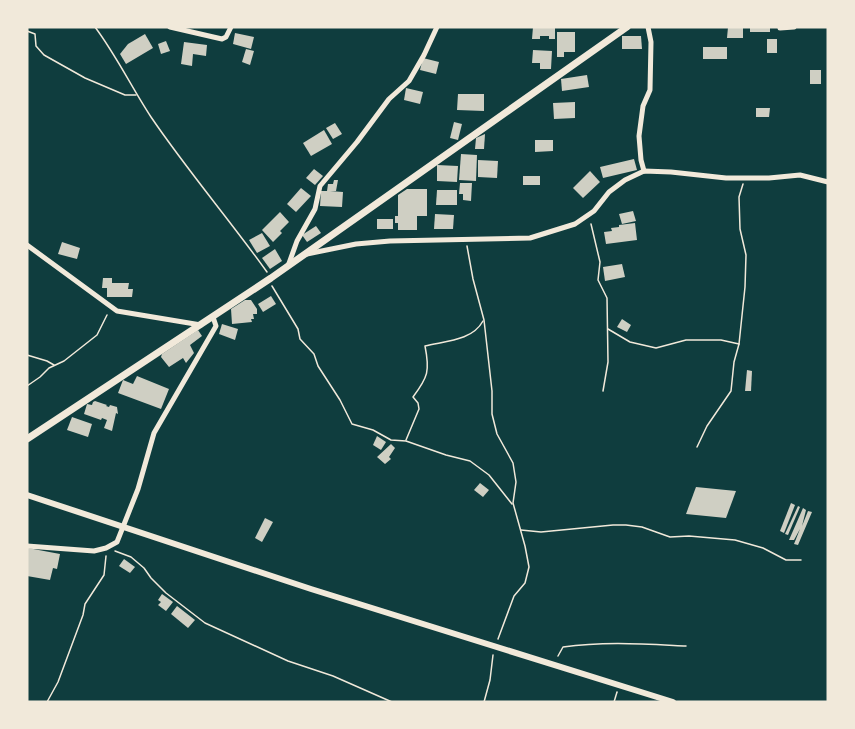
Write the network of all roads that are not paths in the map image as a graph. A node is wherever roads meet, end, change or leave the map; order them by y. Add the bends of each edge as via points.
1 (170, 27) edge
2 (231, 27) edge
3 (437, 27) edge
4 (627, 27) edge
5 (648, 27) edge
6 (780, 27) edge
7 (794, 27) edge
8 (644, 171) junction
9 (828, 182) edge
10 (27, 245) edge
11 (303, 255) junction
12 (288, 266) junction
13 (213, 317) junction
14 (201, 325) junction
15 (27, 439) edge
16 (27, 495) edge
17 (123, 526) junction
18 (27, 546) edge
19 (673, 702) edge

1 - 2 street via 222,39
3 - 12 street via 409,81 389,99 320,186 315,209
4 - 11 main road
5 - 8 street via 650,90 643,106 639,136
6 - 7 street
8 - 9 street via 745,178 800,175
8 - 11 street via 624,180 594,211 575,224 530,238 409,240 356,244
10 - 14 street via 117,311
11 - 12 main road
12 - 13 main road
13 - 14 main road
13 - 17 street via 216,326 154,433
14 - 15 main road
16 - 17 street
17 - 18 street via 117,542 94,551
17 - 19 street

